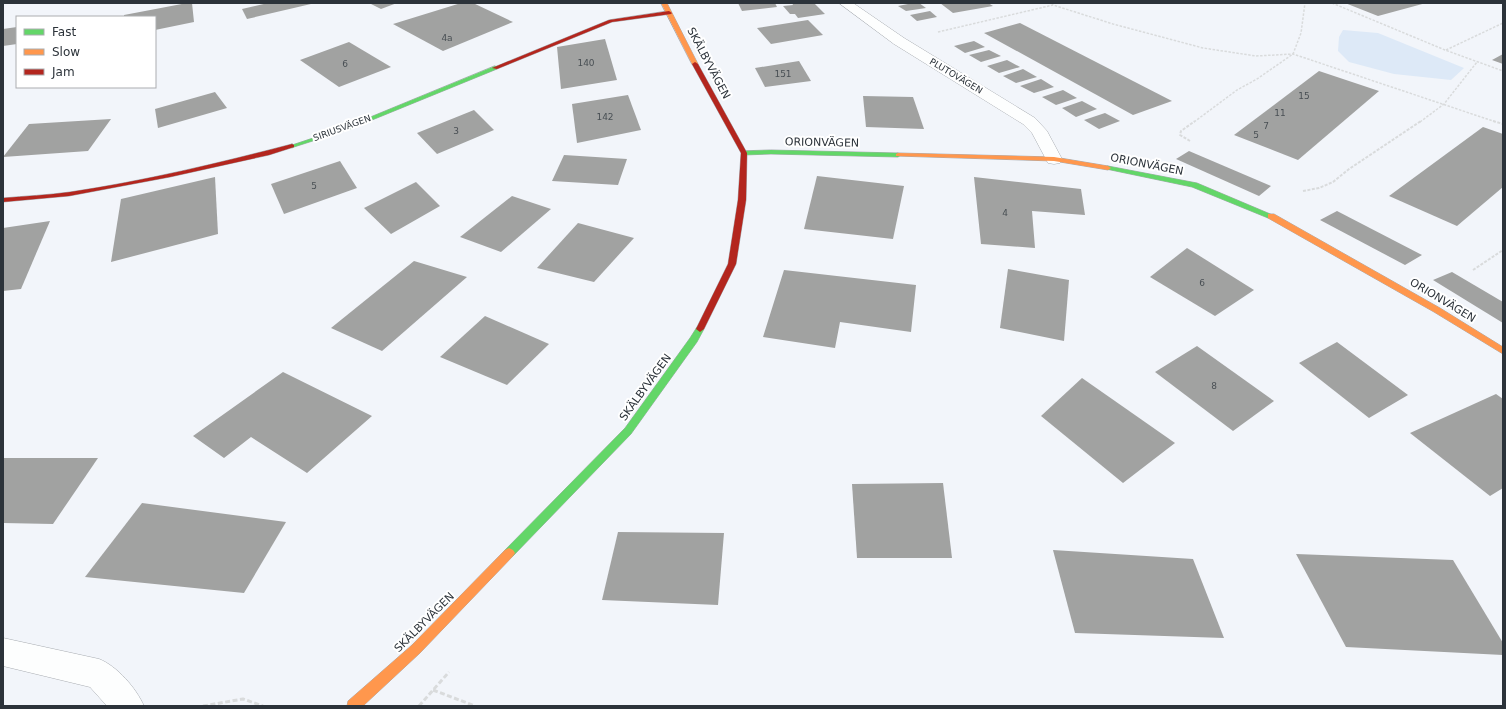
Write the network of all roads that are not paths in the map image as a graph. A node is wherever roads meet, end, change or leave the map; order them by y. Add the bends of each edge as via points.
1 (664, 3) edge
2 (845, 3) edge
3 (669, 13) junction
4 (744, 153) junction
5 (1054, 160) junction
6 (3, 200) edge
7 (1503, 351) edge
8 (3, 652) edge
9 (128, 706) edge
10 (353, 706) edge

1 - 3 street, SKÄLBYVÄGEN
2 - 5 street, PLUTOVÄGEN via 899,42 1029,121 1040,131
3 - 4 street, SKÄLBYVÄGEN
3 - 6 street, SIRIUSVÄGEN via 611,21 348,128 269,153 69,194
4 - 5 street, ORIONVÄGEN
4 - 10 street, SKÄLBYVÄGEN via 742,200 732,264 694,340 628,431 416,649
5 - 7 street, ORIONVÄGEN via 1194,185 1275,216
8 - 9 street via 99,674

